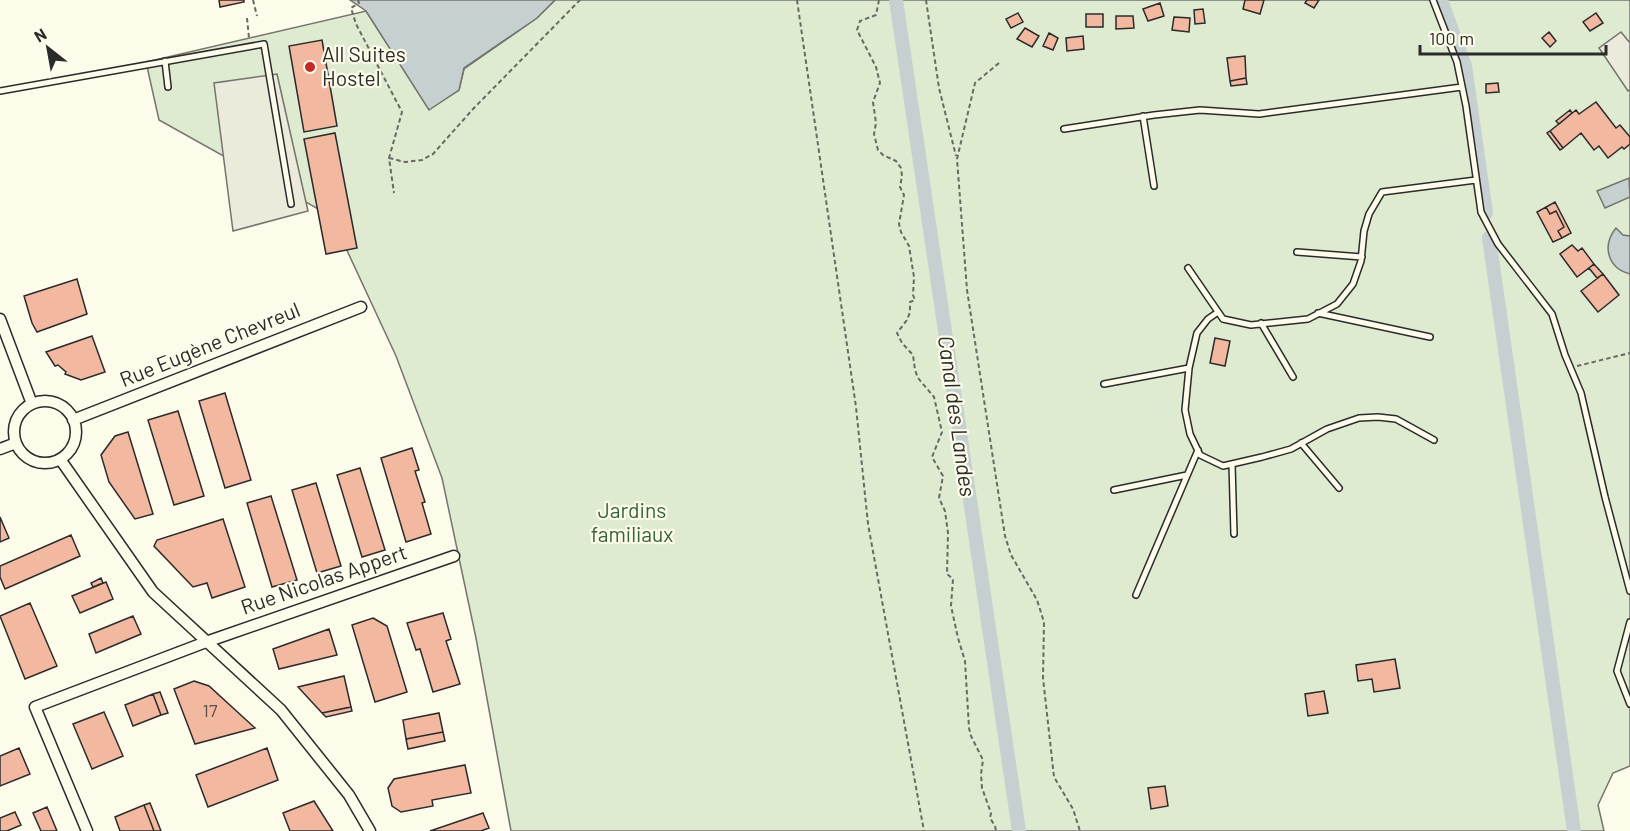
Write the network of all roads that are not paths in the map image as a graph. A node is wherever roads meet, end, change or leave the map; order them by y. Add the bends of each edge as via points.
1 (1433, 0) edge
2 (165, 61) junction
3 (168, 87) dead end
4 (1462, 87) junction
5 (0, 91) edge
6 (1143, 116) junction
7 (1064, 129) dead end
8 (1476, 180) junction
9 (1155, 186) dead end
10 (291, 204) dead end
11 (1297, 252) dead end
12 (1362, 257) junction
13 (1188, 268) dead end
14 (361, 307) dead end
15 (1218, 312) junction
16 (1318, 313) junction
17 (0, 319) edge
18 (1261, 323) junction
19 (1430, 337) dead end
20 (1189, 368) junction
21 (1293, 377) dead end
22 (1104, 384) dead end
23 (32, 404) junction
24 (73, 420) junction
25 (1434, 440) dead end
26 (16, 443) junction
27 (1301, 443) junction
28 (0, 449) edge
29 (1198, 450) junction
30 (60, 459) junction
31 (1232, 464) junction
32 (1187, 475) junction
33 (1339, 488) dead end
34 (1114, 490) dead end
35 (1234, 534) dead end
36 (454, 556) dead end
37 (1630, 591) edge
38 (1136, 595) dead end
39 (1630, 622) edge
40 (206, 642) junction
41 (1630, 704) edge
42 (87, 831) edge
43 (370, 831) edge

1 - 4 lane via 1457,62
2 - 3 lane
2 - 5 lane
2 - 10 lane via 264,44
4 - 6 lane via 1259,114 1200,110
4 - 8 lane
6 - 7 lane
6 - 9 lane
8 - 12 lane via 1382,192 1369,213
8 - 37 lane via 1480,212 1498,244 1552,314 1581,393
11 - 12 lane
12 - 16 lane via 1353,284 1336,304
13 - 15 lane
14 - 24 street, Rue Eugène Chevreul
15 - 18 lane via 1223,319
15 - 20 lane via 1197,333
16 - 18 lane via 1308,319
16 - 19 lane
17 - 23 street
18 - 21 lane
20 - 22 lane
20 - 29 lane via 1185,410
23 - 24 street via 55,403 68,411
23 - 26 street via 18,418 14,430
24 - 30 street via 75,441
25 - 27 lane via 1396,419 1378,417 1338,425
26 - 28 street
26 - 30 street via 25,455 38,462
27 - 31 lane
27 - 33 lane
29 - 31 lane via 1200,455 1222,465
29 - 32 lane
30 - 40 street via 153,592
31 - 35 lane
32 - 34 lane
32 - 38 lane
36 - 40 street, Rue Nicolas Appert
39 - 41 lane via 1617,671
40 - 42 street, Rue Nicolas Appert via 35,707
40 - 43 street via 288,717 349,795

